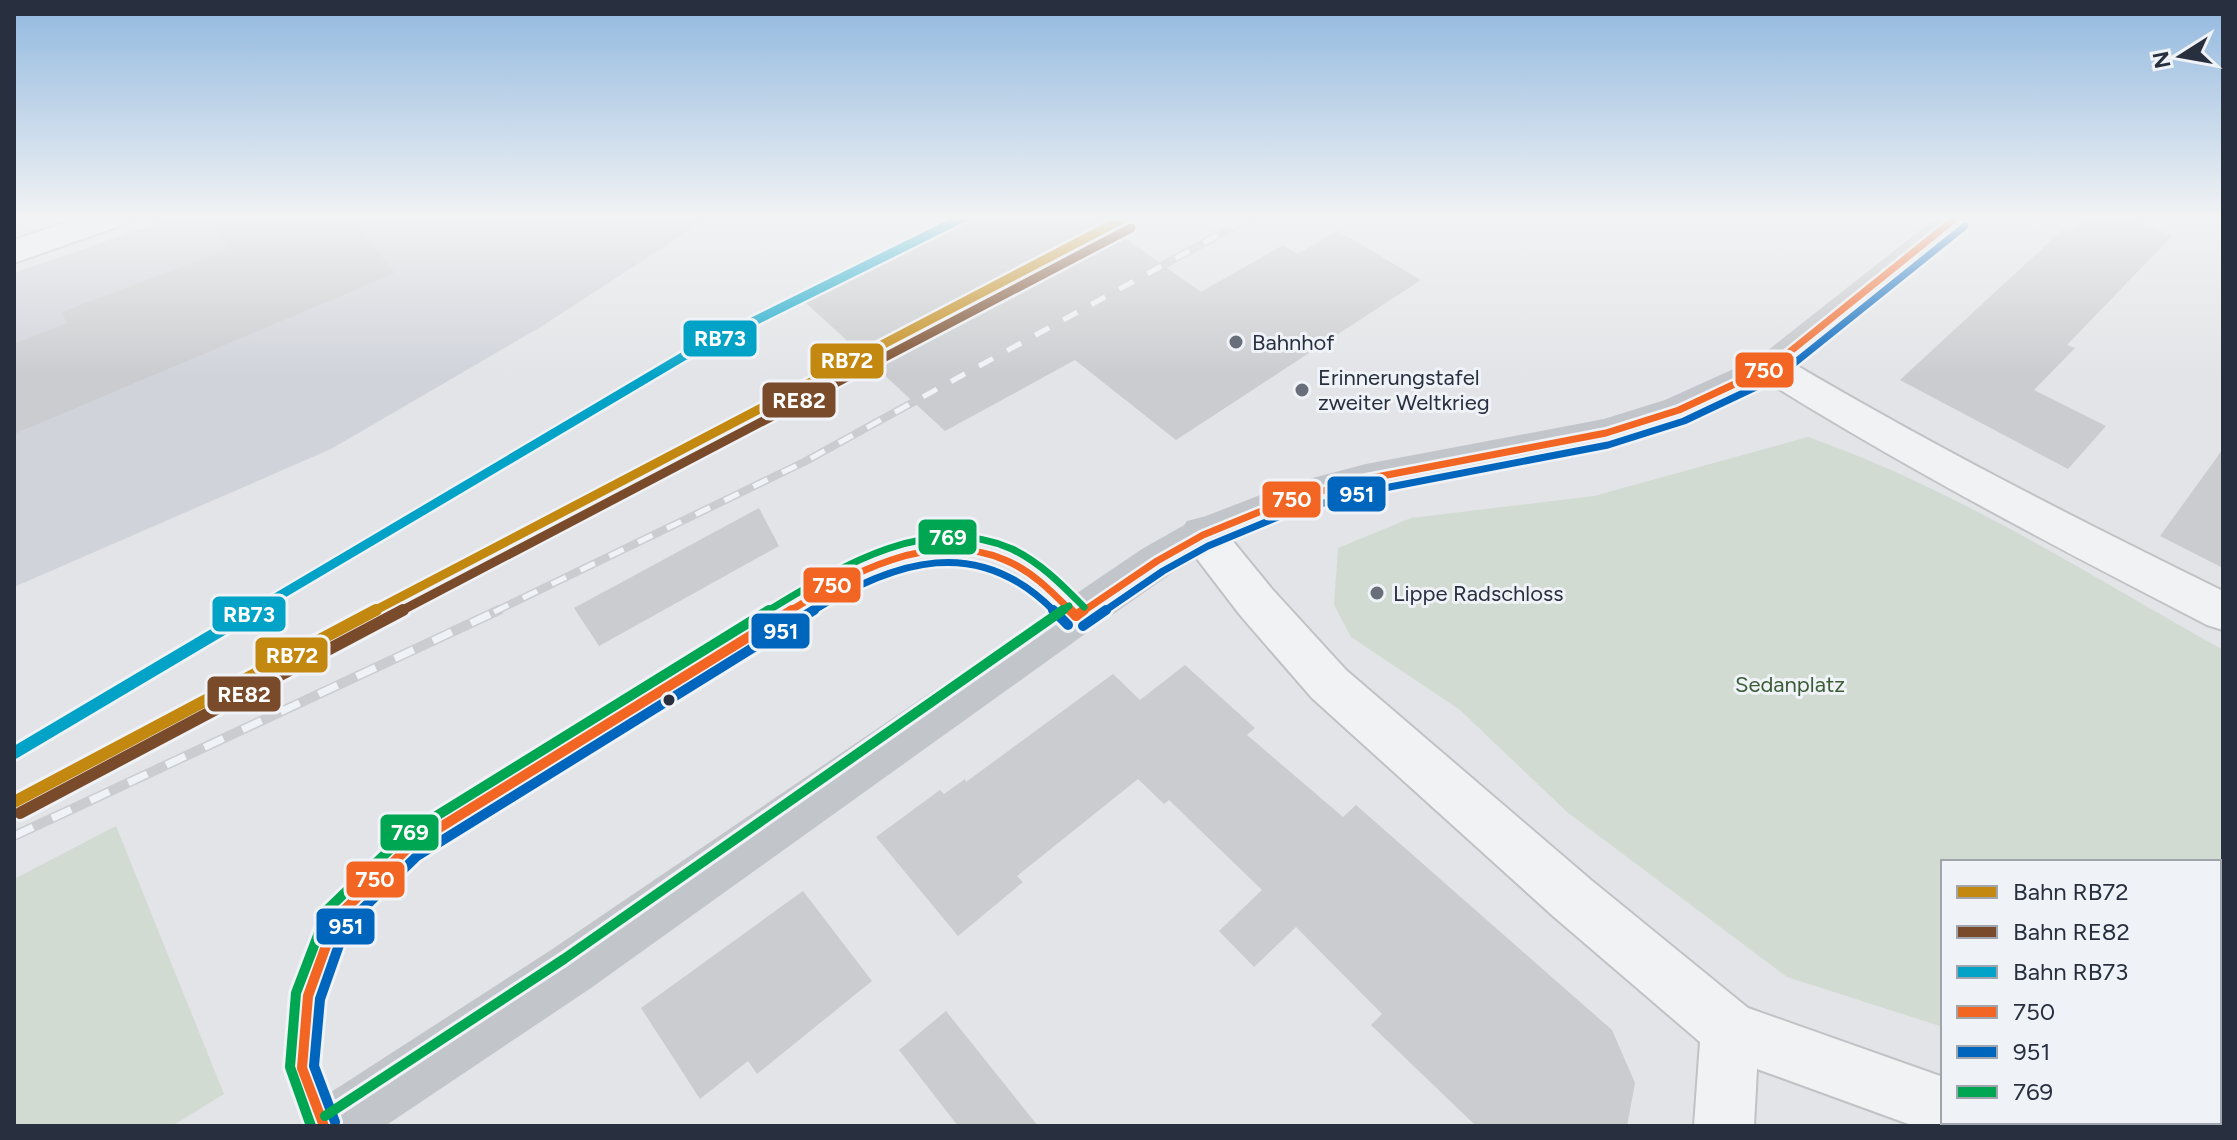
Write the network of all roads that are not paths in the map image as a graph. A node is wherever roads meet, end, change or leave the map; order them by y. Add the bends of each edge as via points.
1 (1891, 270) edge
2 (1771, 367) junction
3 (1203, 535) junction
4 (2223, 612) edge
5 (1730, 1030) junction
6 (1941, 1106) edge
7 (332, 1126) edge
8 (1724, 1126) edge

1 - 2 main road
2 - 3 main road via 1679,410 1606,433 1366,479 1286,501
2 - 4 street via 2010,505
3 - 5 street via 1329,684
3 - 7 main road via 1157,561 571,969
5 - 6 street
5 - 8 street

